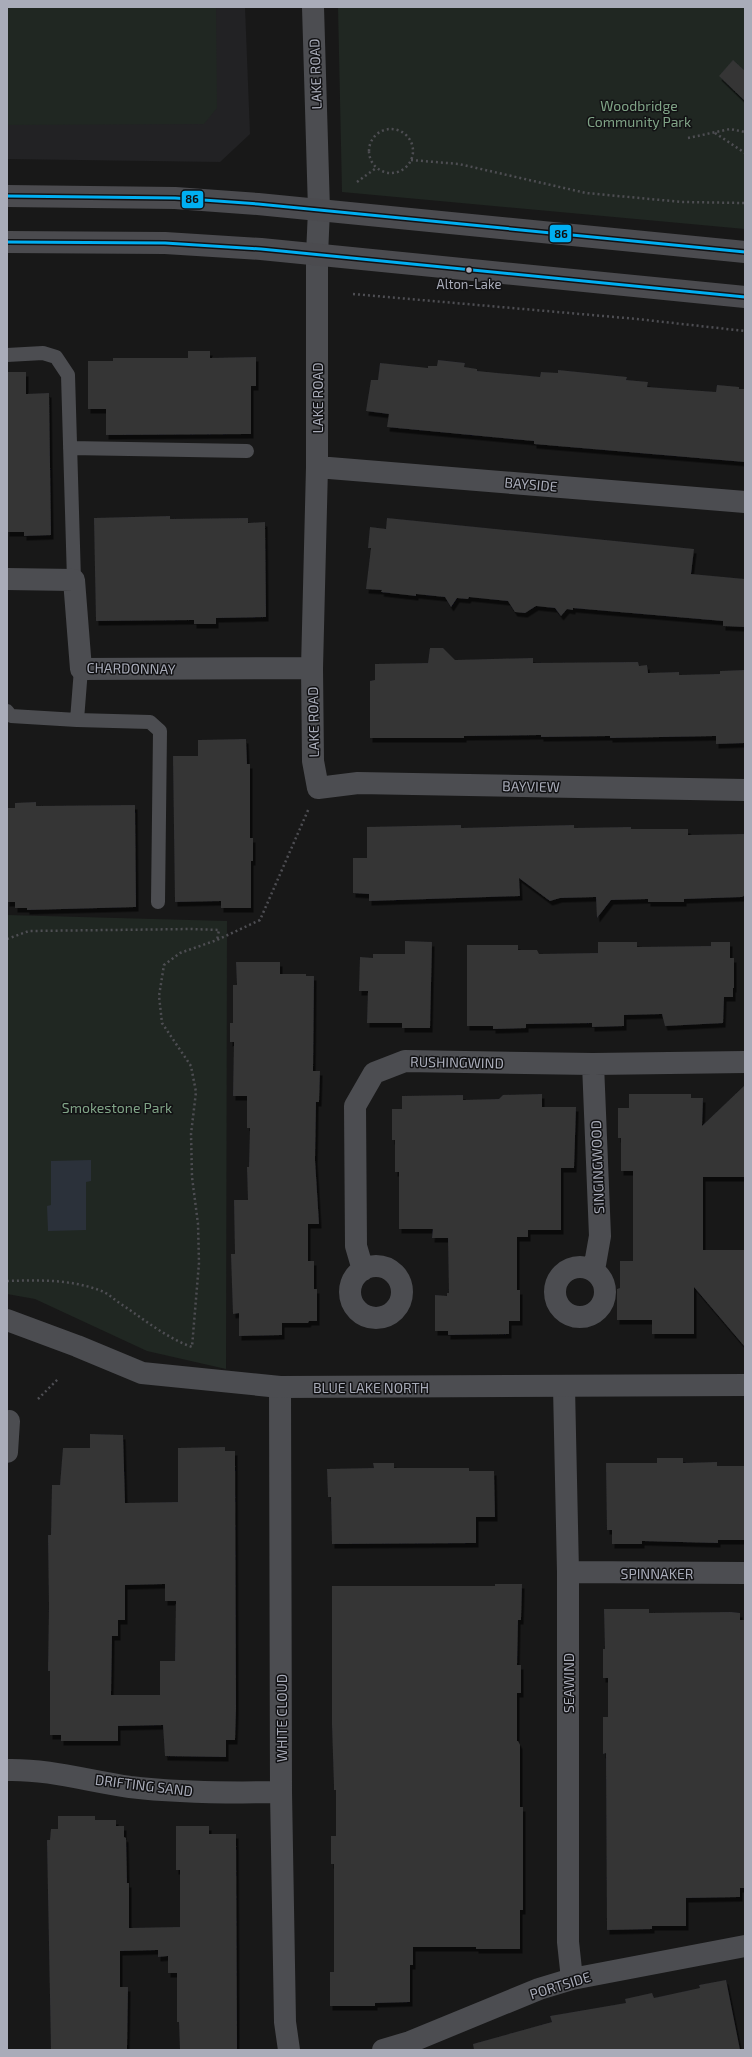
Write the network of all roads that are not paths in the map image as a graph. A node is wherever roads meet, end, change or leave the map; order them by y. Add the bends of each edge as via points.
1 (312, 7) edge
2 (7, 196) edge
3 (319, 210) junction
4 (7, 242) edge
5 (745, 252) edge
6 (317, 255) junction
7 (745, 297) edge
8 (7, 355) edge
9 (70, 448) junction
10 (248, 451) dead end
11 (317, 467) junction
12 (745, 502) edge
13 (7, 579) edge
14 (74, 580) junction
15 (312, 668) junction
16 (81, 669) junction
17 (7, 710) edge
18 (76, 720) junction
19 (318, 788) joint
20 (745, 790) edge
21 (158, 902) dead end
22 (745, 1062) edge
23 (593, 1064) junction
24 (363, 1270) dead end
25 (594, 1270) dead end
26 (7, 1320) edge
27 (280, 1386) junction
28 (745, 1386) edge
29 (564, 1387) junction
30 (9, 1421) dead end
31 (7, 1452) edge
32 (568, 1572) junction
33 (745, 1573) edge
34 (7, 1770) edge
35 (281, 1792) junction
36 (745, 1946) edge
37 (572, 1978) junction
38 (289, 2050) edge
39 (383, 2050) edge

1 - 3 street, LAKE ROAD
2 - 3 main road via 175,198
3 - 5 main road
3 - 6 street, LAKE ROAD
4 - 6 main road via 165,243
6 - 7 main road
6 - 11 street, LAKE ROAD
8 - 9 lane via 43,353 56,357 68,375
9 - 10 lane
9 - 14 lane
11 - 12 street, BAYSIDE
11 - 15 street, LAKE ROAD
13 - 14 street
14 - 16 street, CHARDONNAY
15 - 16 street, CHARDONNAY
15 - 19 street, LAKE ROAD via 313,761
16 - 18 lane
17 - 18 lane via 10,716
18 - 21 lane via 150,722 160,731
19 - 20 street, BAYVIEW via 358,783
22 - 23 street, RUSHINGWIND
23 - 24 street, RUSHINGWIND via 405,1061 374,1073 355,1106 356,1246
23 - 25 street, SINGINGWOOD via 600,1236
26 - 27 street, BLUE LAKE NORTH via 142,1373
27 - 29 street, BLUE LAKE NORTH
27 - 35 street, WHITE CLOUD
28 - 29 street, BLUE LAKE NORTH
29 - 32 street, SEAWIND
30 - 31 street
32 - 33 street, SPINNAKER
32 - 37 street, SEAWIND via 568,1942
34 - 35 street, DRIFTING SAND via 39,1770 130,1787 213,1793
35 - 38 street, WHITE CLOUD via 285,2022
36 - 37 street, PORTSIDE
37 - 39 street, PORTSIDE via 410,2042

